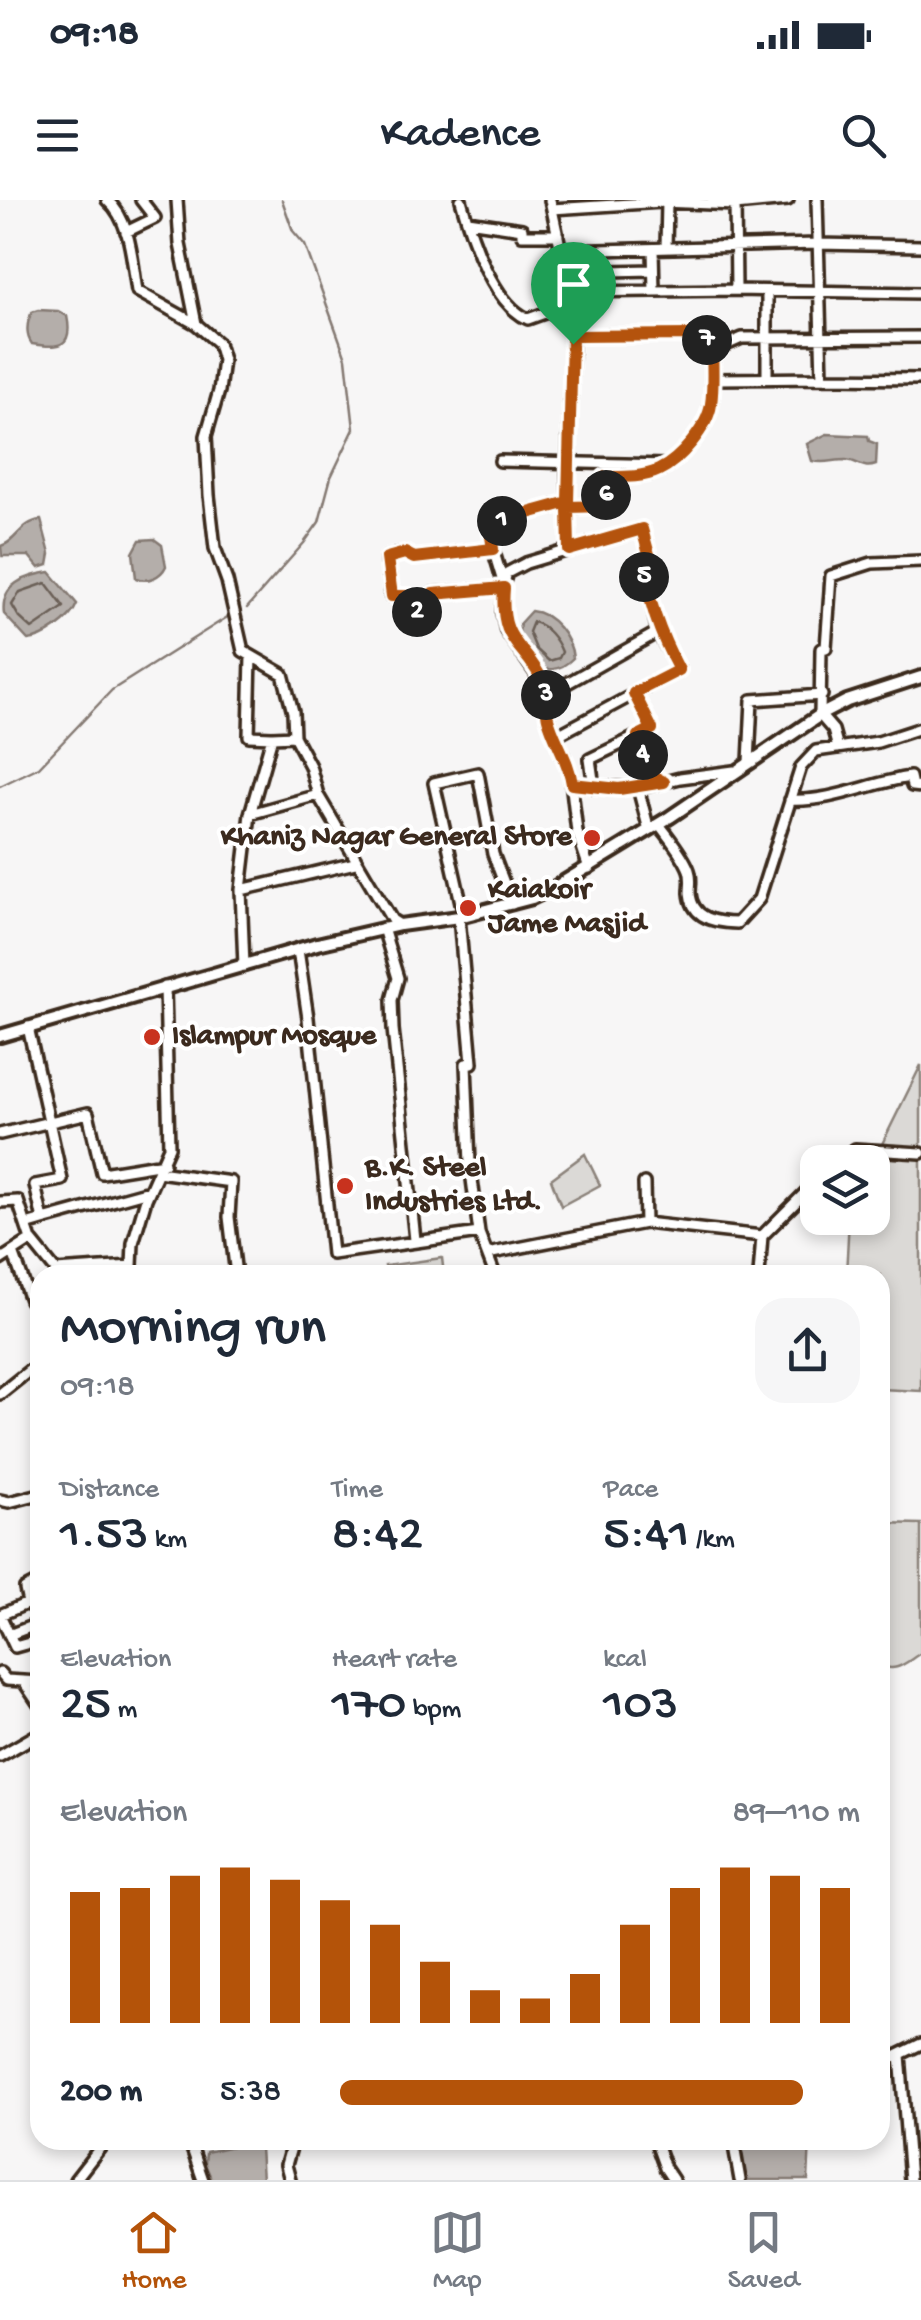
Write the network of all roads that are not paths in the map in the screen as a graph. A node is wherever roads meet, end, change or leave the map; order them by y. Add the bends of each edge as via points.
1 (107, 200) edge
2 (140, 200) edge
3 (176, 200) edge
4 (461, 200) edge
5 (788, 200) edge
6 (817, 200) edge
7 (667, 202) edge
8 (735, 203) edge
9 (551, 204) edge
10 (468, 221) junction
11 (126, 232) junction
12 (558, 235) junction
13 (817, 244) junction
14 (736, 246) junction
15 (921, 246) edge
16 (666, 248) junction
17 (653, 249) junction
18 (562, 251) junction
19 (654, 270) junction
20 (566, 272) junction
21 (736, 290) junction
22 (767, 290) junction
23 (654, 291) junction
24 (818, 292) junction
25 (921, 292) edge
26 (570, 298) junction
27 (196, 324) junction
28 (572, 336) junction
29 (822, 336) junction
30 (766, 337) junction
31 (921, 337) edge
32 (712, 341) junction
33 (766, 378) junction
34 (822, 378) junction
35 (712, 379) junction
36 (921, 380) edge
37 (500, 461) dead end
38 (568, 463) junction
39 (666, 465) junction
40 (568, 504) junction
41 (493, 549) junction
42 (569, 550) junction
43 (921, 561) edge
44 (504, 585) junction
45 (658, 632) junction
46 (251, 656) junction
47 (921, 677) edge
48 (634, 693) junction
49 (546, 695) junction
50 (822, 695) junction
51 (820, 715) junction
52 (921, 728) edge
53 (294, 736) junction
54 (556, 736) junction
55 (638, 736) junction
56 (272, 737) junction
57 (838, 748) junction
58 (744, 766) junction
59 (645, 772) junction
60 (664, 782) junction
61 (572, 784) junction
62 (594, 787) junction
63 (641, 787) junction
64 (921, 787) edge
65 (318, 794) junction
66 (790, 800) junction
67 (250, 814) junction
68 (654, 827) junction
69 (356, 862) junction
70 (589, 868) junction
71 (240, 890) junction
72 (512, 904) junction
73 (461, 916) junction
74 (400, 924) junction
75 (382, 928) junction
76 (298, 950) junction
77 (244, 966) junction
78 (165, 987) junction
79 (28, 1028) junction
80 (0, 1036) edge
81 (51, 1122) junction
82 (0, 1134) edge
83 (890, 1151) edge
84 (921, 1153) edge
85 (161, 1167) junction
86 (644, 1183) dead end
87 (149, 1191) junction
88 (800, 1198) edge
89 (0, 1202) edge
90 (43, 1220) junction
91 (645, 1223) junction
92 (26, 1224) junction
93 (479, 1233) junction
94 (762, 1236) junction
95 (31, 1240) junction
96 (415, 1240) junction
97 (14, 1254) junction
98 (487, 1254) junction
99 (0, 1260) edge
100 (51, 1265) edge
101 (133, 1265) edge
102 (235, 1265) edge
103 (491, 1265) edge
104 (759, 1265) edge
105 (30, 1300) edge
106 (30, 1370) edge
107 (0, 1394) edge
108 (30, 1497) edge
109 (0, 1500) edge
110 (30, 1585) edge
111 (0, 1602) edge
112 (28, 1603) joint
113 (2, 1614) edge
114 (30, 1627) edge
115 (9, 1635) junction
116 (30, 1643) edge
117 (2, 1680) edge
118 (24, 1682) junction
119 (30, 1682) edge
120 (30, 1691) edge
121 (30, 1739) edge
122 (0, 1756) edge
123 (921, 2044) edge
124 (900, 2055) junction
125 (890, 2060) edge
126 (98, 2150) edge
127 (192, 2150) edge
128 (290, 2150) edge
129 (659, 2150) edge
130 (736, 2150) edge
131 (75, 2180) edge
132 (203, 2180) edge
133 (290, 2180) edge
134 (674, 2180) edge
135 (740, 2180) edge
136 (910, 2180) edge

1 - 11 street
2 - 11 street via 155,218
3 - 27 street
4 - 10 street
5 - 8 street
6 - 13 street
7 - 8 street
7 - 9 street
7 - 16 street
8 - 14 street
9 - 12 street
10 - 12 street
10 - 26 street via 514,313 528,320
11 - 27 street via 137,290
12 - 18 street
13 - 14 street
13 - 15 street
13 - 24 street
14 - 16 street
14 - 21 street
16 - 17 street
17 - 18 street
17 - 19 street
18 - 20 street
19 - 20 street
19 - 23 street
20 - 26 street
21 - 22 street
21 - 23 street
22 - 24 street
22 - 30 street
23 - 26 street
24 - 25 street
24 - 29 street
26 - 28 street
27 - 46 street via 218,343 224,360 206,436 210,495 215,548 242,651
28 - 32 street via 692,335
28 - 38 street
29 - 30 street
29 - 31 street
29 - 34 street
30 - 32 street via 726,345
30 - 33 street
32 - 35 street
33 - 34 street
33 - 35 street
34 - 36 street
35 - 39 street via 702,427
37 - 38 street
38 - 39 street
38 - 40 street
39 - 40 street via 630,478 605,477 606,506
40 - 41 street via 489,524
40 - 42 street
41 - 44 street
41 - 44 street via 387,558 392,596 410,596 412,612 434,611 433,594
42 - 44 street via 526,562 508,573
42 - 45 street via 642,529 650,558 641,560
43 - 50 street via 872,563 830,576
44 - 49 street via 506,631
45 - 48 street via 679,670
45 - 49 street
46 - 53 street via 283,674
46 - 56 street via 249,736
47 - 51 street
48 - 54 street
48 - 55 street via 652,729
49 - 54 street
50 - 51 street
50 - 58 street via 752,700
51 - 57 street
51 - 58 street
52 - 57 street
53 - 56 street
53 - 65 street
54 - 61 street
55 - 59 street
55 - 62 street via 590,759
56 - 67 street
57 - 66 street via 816,752 800,767
58 - 60 street
58 - 68 street
59 - 60 street
59 - 63 street
60 - 63 street
61 - 62 street
61 - 70 street
62 - 63 street
63 - 68 street
64 - 66 street via 912,786 910,776 819,802
65 - 67 street
65 - 69 street
66 - 68 street via 759,899 738,924 702,916 692,903 692,876
67 - 71 street
68 - 70 street
69 - 71 street
69 - 74 street
70 - 72 street
71 - 77 street
72 - 73 street
72 - 73 street via 493,854 478,773 434,783
73 - 74 street
73 - 93 street via 472,1063 466,1064 470,1164
74 - 75 street
75 - 76 street
75 - 96 street via 398,978 393,1029
76 - 77 street
76 - 96 street via 332,1254
77 - 78 street
78 - 79 street
78 - 85 street via 169,1147
79 - 80 street
79 - 81 street
81 - 82 street
81 - 85 street via 88,1113 102,1173
81 - 90 street via 62,1180 34,1185
83 - 84 street
85 - 87 street
85 - 102 street via 232,1182
86 - 91 street
87 - 90 street
87 - 101 street
88 - 94 street
89 - 92 street via 18,1201
90 - 92 street
91 - 94 street
91 - 98 street
92 - 95 street
93 - 96 street
93 - 98 street
94 - 104 street
95 - 97 street
95 - 100 street
97 - 99 street
97 - 105 street
98 - 103 street
106 - 107 street
108 - 109 street
110 - 112 street
111 - 113 street
112 - 113 street
113 - 115 street
114 - 115 street
115 - 116 street via 15,1647
117 - 118 street
118 - 119 street
118 - 120 street
121 - 122 street
123 - 124 street
124 - 125 street
124 - 136 street
126 - 131 street
127 - 132 street
128 - 133 street
129 - 134 street
130 - 135 street

